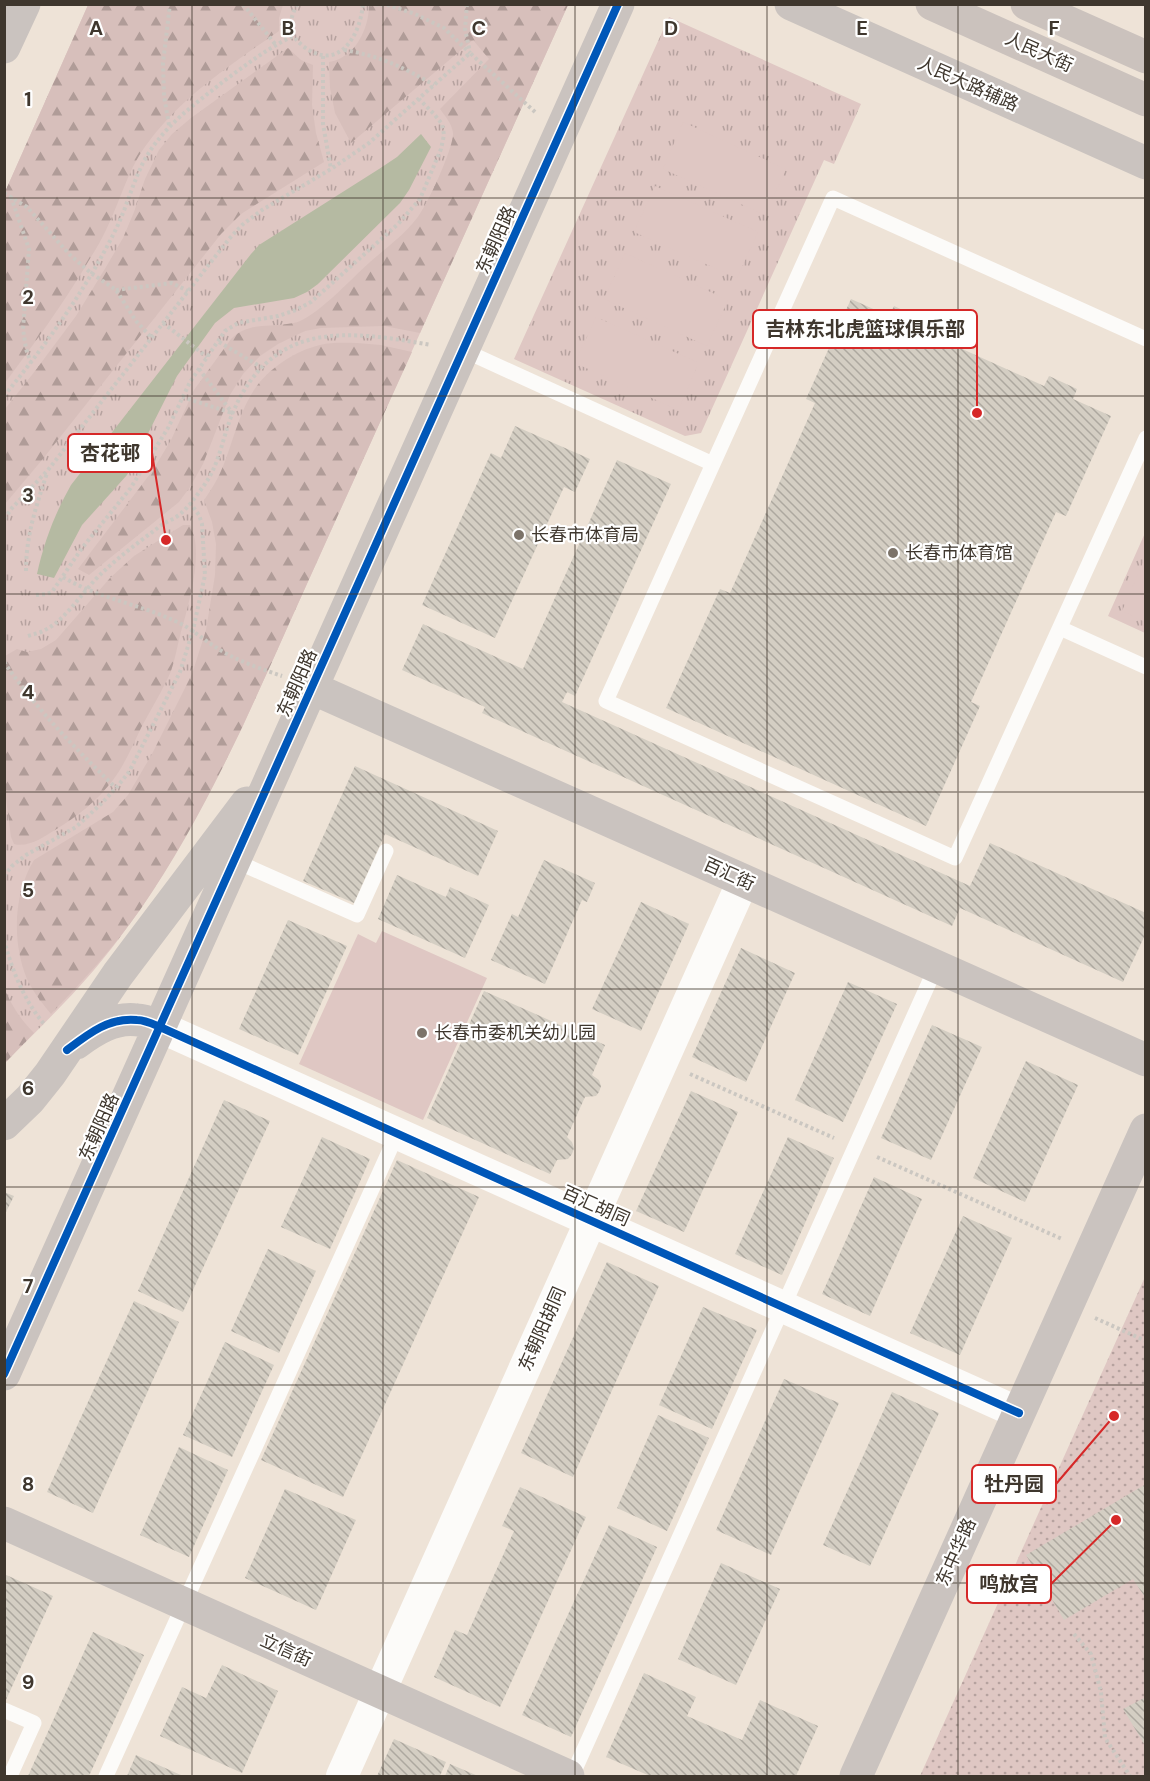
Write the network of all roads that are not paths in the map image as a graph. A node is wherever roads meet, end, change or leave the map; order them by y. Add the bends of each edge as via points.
1 (24, 4) edge
2 (618, 4) edge
3 (791, 4) edge
4 (932, 4) edge
5 (1027, 4) edge
6 (4, 47) edge
7 (1146, 57) edge
8 (1146, 100) edge
9 (1146, 163) edge
10 (1146, 339) edge
11 (463, 350) junction
12 (1146, 438) edge
13 (713, 464) junction
14 (1060, 628) junction
15 (1146, 667) edge
16 (312, 688) junction
17 (281, 757) junction
18 (386, 851) dead end
19 (234, 861) junction
20 (743, 881) junction
21 (936, 967) junction
22 (160, 1027) junction
23 (67, 1050) junction
24 (1146, 1060) edge
25 (4, 1124) edge
26 (1146, 1130) edge
27 (397, 1134) junction
28 (591, 1221) junction
29 (783, 1307) junction
30 (4, 1374) edge
31 (1019, 1413) junction
32 (4, 1523) edge
33 (183, 1604) junction
34 (380, 1692) junction
35 (4, 1710) edge
36 (10, 1776) edge
37 (106, 1776) edge
38 (342, 1776) edge
39 (570, 1776) edge
40 (856, 1776) edge

1 - 6 street
2 - 11 street, 东朝阳路
3 - 9 street, 人民大路辅路
4 - 8 main road, 人民大街
5 - 7 main road
10 - 13 lane via 833,198
11 - 13 lane
11 - 16 street, 东朝阳路
12 - 14 lane
13 - 14 lane via 606,701 955,858
14 - 15 lane
16 - 17 street, 东朝阳路
16 - 20 street, 百汇街
17 - 19 street, 东朝阳路
17 - 23 street via 118,974
18 - 19 lane via 357,915
19 - 22 street, 东朝阳路
20 - 21 street, 百汇街
20 - 28 street, 东朝阳胡同
21 - 24 street, 百汇街
21 - 29 lane
22 - 23 street via 138,1020 117,1021 95,1029
22 - 27 street, 百汇胡同
22 - 30 street, 东朝阳路
23 - 25 street via 30,1099
26 - 31 street, 东中华路
27 - 28 street, 百汇胡同
27 - 33 lane
28 - 29 street, 百汇胡同
28 - 34 street, 东朝阳胡同
29 - 31 street, 百汇胡同
29 - 39 lane
31 - 40 street, 东中华路
32 - 33 street, 立信街
33 - 34 street, 立信街
33 - 37 lane
34 - 38 street, 东朝阳胡同
34 - 39 street, 立信街
35 - 36 lane via 34,1723

